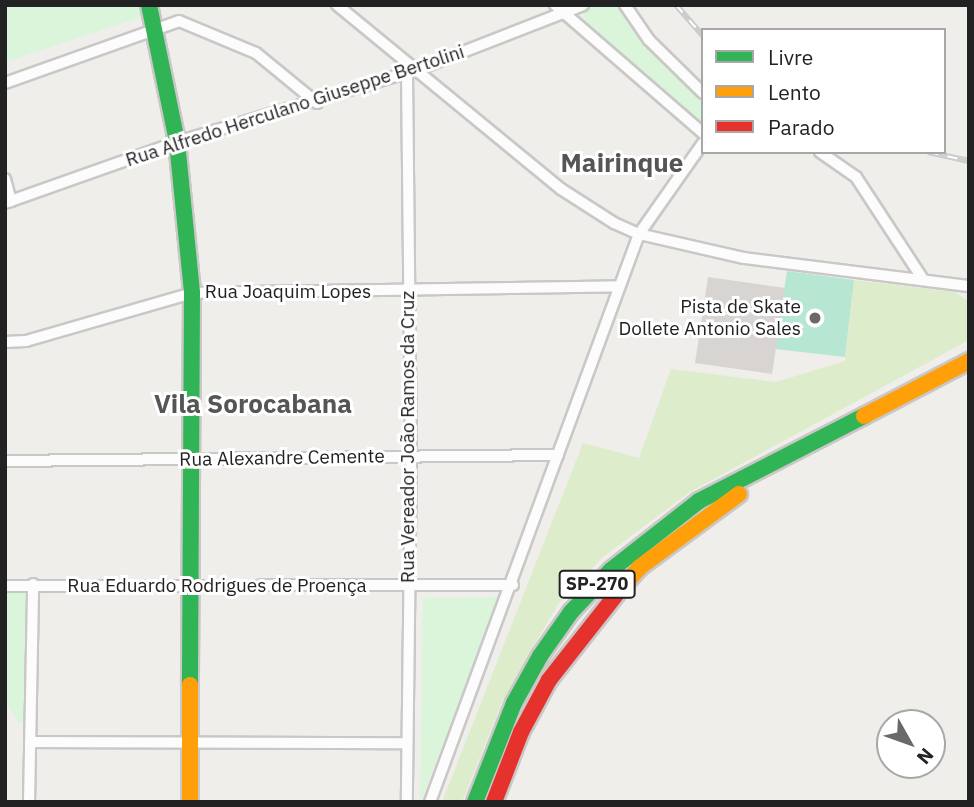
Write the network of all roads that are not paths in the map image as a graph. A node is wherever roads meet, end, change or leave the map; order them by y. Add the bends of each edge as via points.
1 (149, 5) edge
2 (337, 5) edge
3 (555, 5) edge
4 (583, 5) edge
5 (625, 5) edge
6 (566, 15) junction
7 (154, 28) junction
8 (419, 69) junction
9 (407, 73) junction
10 (5, 83) edge
11 (701, 91) edge
12 (317, 103) junction
13 (701, 131) edge
14 (177, 142) junction
15 (701, 146) edge
16 (823, 154) edge
17 (5, 179) edge
18 (8, 202) edge
19 (639, 234) junction
20 (922, 278) junction
21 (619, 286) junction
22 (969, 286) edge
23 (408, 292) junction
24 (192, 293) junction
25 (5, 342) edge
26 (968, 363) edge
27 (807, 447) junction
28 (558, 455) junction
29 (411, 457) junction
30 (194, 459) junction
31 (5, 461) edge
32 (33, 584) junction
33 (513, 585) junction
34 (5, 586) edge
35 (193, 586) junction
36 (408, 587) junction
37 (30, 742) junction
38 (189, 742) junction
39 (406, 743) junction
40 (29, 802) edge
41 (190, 802) edge
42 (407, 802) edge
43 (430, 802) edge
44 (475, 802) edge
45 (494, 802) edge

1 - 7 main road
2 - 8 street
3 - 6 street
4 - 6 street, Rua Alfredo Herculano Giuseppe Bertolini
5 - 11 street via 649,40
6 - 8 street, Rua Alfredo Herculano Giuseppe Bertolini
6 - 13 street
7 - 10 street
7 - 12 street via 179,21 256,53
7 - 14 main road
8 - 9 street, Rua Alfredo Herculano Giuseppe Bertolini
8 - 19 street via 561,189
9 - 12 street, Rua Alfredo Herculano Giuseppe Bertolini
9 - 23 street, Rua Vereador João Ramos da Cruz
12 - 14 street, Rua Alfredo Herculano Giuseppe Bertolini
14 - 18 street, Rua Alfredo Herculano Giuseppe Bertolini
14 - 24 main road
15 - 19 street
16 - 20 street via 856,177
17 - 18 street
19 - 20 street via 744,258
19 - 21 street
20 - 22 street
21 - 23 street, Rua Joaquim Lopes
21 - 28 street
23 - 24 street, Rua Joaquim Lopes
23 - 29 street, Rua Vereador João Ramos da Cruz
24 - 25 street, Rua Joaquim Lopes via 26,341
24 - 30 main road
26 - 27 main road, SP-270
27 - 44 main road, SP-270 via 699,502 665,525 611,570 571,612 514,703
27 - 45 main road, SP-270 via 674,538 624,586 549,680 521,732
28 - 29 street, Rua Alexandre Cemente
28 - 33 street
29 - 30 street, Rua Alexandre Cemente
29 - 36 street, Rua Vereador João Ramos da Cruz
30 - 31 street, Rua Alexandre Cemente
30 - 35 main road
32 - 34 street, Rua Eduardo Rodrigues de Proença
32 - 35 street, Rua Eduardo Rodrigues de Proença
32 - 37 street
33 - 36 street, Rua Eduardo Rodrigues de Proença
33 - 43 street
35 - 36 street, Rua Eduardo Rodrigues de Proença
35 - 38 main road
36 - 39 street, Rua Vereador João Ramos da Cruz
37 - 38 street
37 - 40 street
38 - 39 street
38 - 41 main road
39 - 42 street, Rua Vereador João Ramos da Cruz

